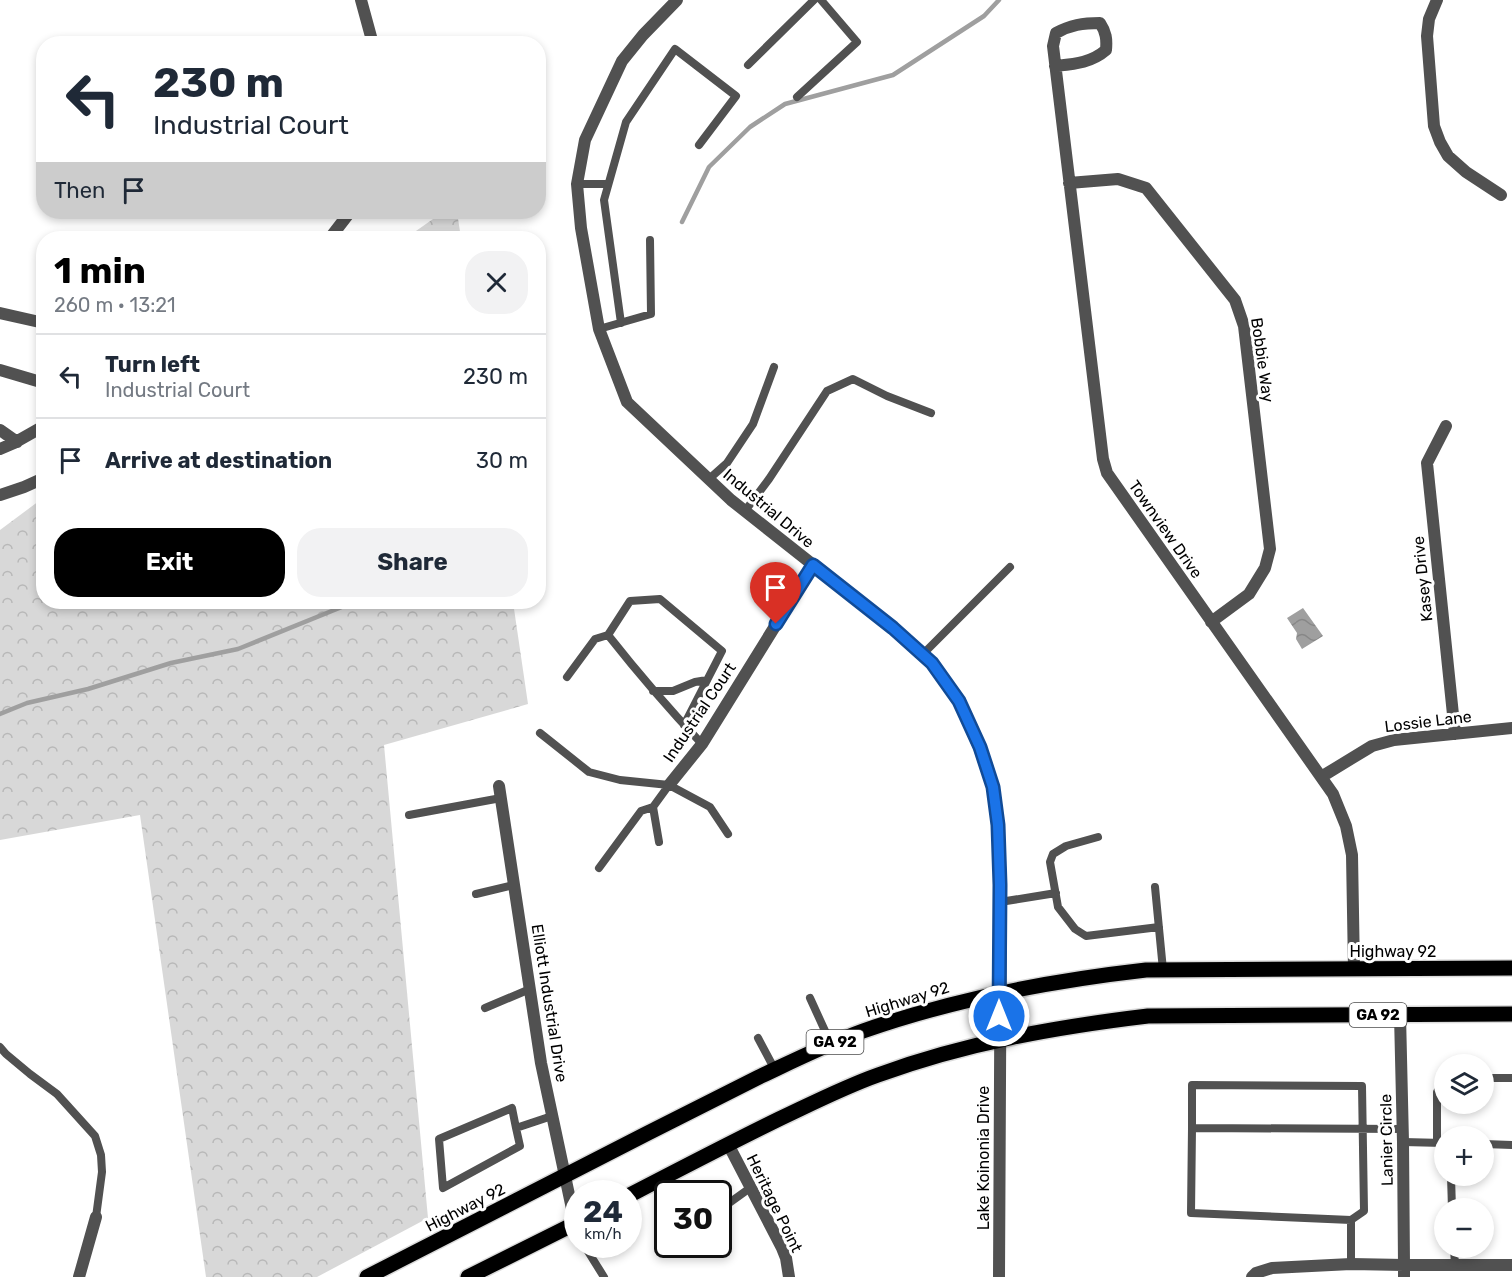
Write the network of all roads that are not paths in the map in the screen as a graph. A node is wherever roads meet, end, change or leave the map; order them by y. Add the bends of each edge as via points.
1 (361, 0) edge
2 (677, 0) edge
3 (814, 0) edge
4 (821, 0) edge
5 (1437, 0) edge
6 (371, 36) edge
7 (748, 65) dead end
8 (1055, 66) junction
9 (797, 97) dead end
10 (699, 146) dead end
11 (1069, 183) junction
12 (578, 184) junction
13 (608, 184) junction
14 (1501, 195) dead end
15 (345, 219) edge
16 (335, 231) edge
17 (650, 240) dead end
18 (0, 313) edge
19 (36, 321) edge
20 (621, 322) junction
21 (598, 329) junction
22 (774, 367) dead end
23 (0, 370) edge
24 (36, 381) edge
25 (931, 413) dead end
26 (1446, 426) dead end
27 (0, 430) edge
28 (36, 431) edge
29 (17, 442) junction
30 (0, 449) edge
31 (709, 479) junction
32 (36, 482) edge
33 (0, 495) edge
34 (745, 510) junction
35 (813, 565) junction
36 (1010, 567) dead end
37 (1211, 621) junction
38 (608, 635) junction
39 (922, 654) junction
40 (567, 677) dead end
41 (707, 680) junction
42 (653, 691) junction
43 (684, 725) junction
44 (1512, 728) edge
45 (540, 733) dead end
46 (1455, 734) junction
47 (702, 744) junction
48 (1321, 777) junction
49 (669, 785) junction
50 (500, 792) joint
51 (653, 807) junction
52 (409, 814) dead end
53 (728, 834) dead end
54 (1098, 837) dead end
55 (659, 842) dead end
56 (599, 868) dead end
57 (514, 885) junction
58 (1155, 886) dead end
59 (1056, 893) junction
60 (476, 894) dead end
61 (1000, 902) junction
62 (1159, 927) junction
63 (1512, 968) edge
64 (1354, 969) junction
65 (1163, 970) junction
66 (530, 989) junction
67 (999, 993) junction
68 (810, 998) dead end
69 (485, 1008) dead end
70 (1512, 1014) edge
71 (1400, 1015) junction
72 (758, 1038) dead end
73 (1000, 1040) junction
74 (831, 1044) junction
75 (0, 1047) edge
76 (775, 1070) junction
77 (1494, 1078) edge
78 (1512, 1078) edge
79 (552, 1116) junction
80 (516, 1128) junction
81 (1192, 1128) junction
82 (1362, 1129) junction
83 (1403, 1136) junction
84 (1434, 1142) edge
85 (728, 1144) junction
86 (1494, 1144) edge
87 (1512, 1145) edge
88 (564, 1177) junction
89 (565, 1180) edge
90 (750, 1188) junction
91 (642, 1189) edge
92 (732, 1201) edge
93 (96, 1217) joint
94 (1351, 1220) junction
95 (564, 1231) edge
96 (592, 1258) edge
97 (1455, 1258) edge
98 (1351, 1264) junction
99 (1455, 1265) junction
100 (1512, 1265) edge
101 (1404, 1271) edge
102 (79, 1277) edge
103 (367, 1277) edge
104 (468, 1277) edge
105 (604, 1277) edge
106 (789, 1277) edge
107 (999, 1277) edge
108 (1252, 1277) edge

1 - 6 street
2 - 12 street, Industrial Drive via 622,61 585,140
3 - 7 lane
4 - 9 lane via 857,42
5 - 14 street via 1426,36 1434,126 1448,156
8 - 8 street via 1080,63 1106,50 1107,39 1100,23 1082,23 1056,33
8 - 11 street, Townview Drive
10 - 13 lane via 736,96 675,50 626,122
11 - 37 street, Townview Drive via 1107,473
11 - 37 street, Bobbie Way via 1118,179 1146,188 1235,300 1244,326 1270,549 1265,568 1250,594
12 - 13 lane
12 - 21 street, Industrial Drive via 581,228
13 - 20 lane via 604,200
15 - 16 street
17 - 20 lane via 651,314
18 - 19 street
20 - 21 lane
21 - 31 street, Industrial Drive via 627,402
22 - 31 lane via 753,423 727,463
23 - 24 street
25 - 34 lane via 853,380 826,391
26 - 46 street, Kasey Drive via 1427,463
27 - 29 street
28 - 29 street
29 - 30 street
31 - 34 street, Industrial Drive
32 - 33 street
34 - 35 street, Industrial Drive
35 - 39 street, Industrial Drive
35 - 47 street, Industrial Court
36 - 39 lane
37 - 48 street, Townview Drive
38 - 40 lane via 595,639
38 - 41 lane via 630,601 660,599 722,651
38 - 42 lane
39 - 61 street, Industrial Drive via 959,701 993,787
41 - 42 lane via 674,691
41 - 43 lane
42 - 43 lane
43 - 47 lane
44 - 46 street, Lossie Lane
45 - 49 lane via 589,772
46 - 48 street, Lossie Lane via 1372,746
47 - 49 street, Industrial Court
48 - 64 street, Townview Drive via 1346,826 1352,855
49 - 51 lane
49 - 53 lane via 710,807
50 - 52 lane
50 - 57 street, Elliott Industrial Drive
51 - 55 lane
51 - 56 lane via 641,811
54 - 59 lane via 1053,854 1050,862
57 - 60 lane
57 - 66 street, Elliott Industrial Drive
58 - 62 lane
59 - 61 lane
59 - 62 lane via 1058,907 1075,929 1086,936
61 - 67 street, Industrial Drive
62 - 65 lane
63 - 64 main road, Highway 92 / GA 92
64 - 65 main road, Highway 92 / GA 92
65 - 67 main road, Highway 92 / GA 92 via 1102,975
66 - 69 lane
66 - 79 street, Elliott Industrial Drive
67 - 73 street, Industrial Drive
67 - 74 main road, Highway 92 / GA 92 via 922,1011
68 - 74 lane
70 - 71 main road, GA 92
71 - 73 main road, GA 92 via 1148,1016
71 - 83 street, Lanier Circle
72 - 76 lane
73 - 85 main road, GA 92 via 877,1075
73 - 107 street, Lake Koinonia Drive
74 - 76 main road, Highway 92 / GA 92
75 - 93 lane via 57,1094 95,1136 102,1172
76 - 88 main road, Highway 92 / GA 92
77 - 78 lane
79 - 80 lane
79 - 88 street, Elliott Industrial Drive
80 - 80 lane via 512,1108 439,1139 443,1188 520,1146
81 - 82 lane
81 - 82 lane via 1192,1085 1362,1086
81 - 94 lane via 1191,1213
82 - 83 lane
82 - 94 lane via 1364,1211
83 - 84 lane
83 - 101 street, Lanier Circle
85 - 90 street, Heritage Point
85 - 91 main road, GA 92
86 - 87 lane
88 - 89 street, Elliott Industrial Drive
88 - 103 main road, Highway 92 / GA 92
90 - 92 lane
90 - 106 street, Heritage Point via 782,1248
93 - 102 street
94 - 98 lane
95 - 104 main road
96 - 105 lane
97 - 99 lane
98 - 101 street
98 - 108 street via 1272,1268
99 - 100 street
99 - 101 street

